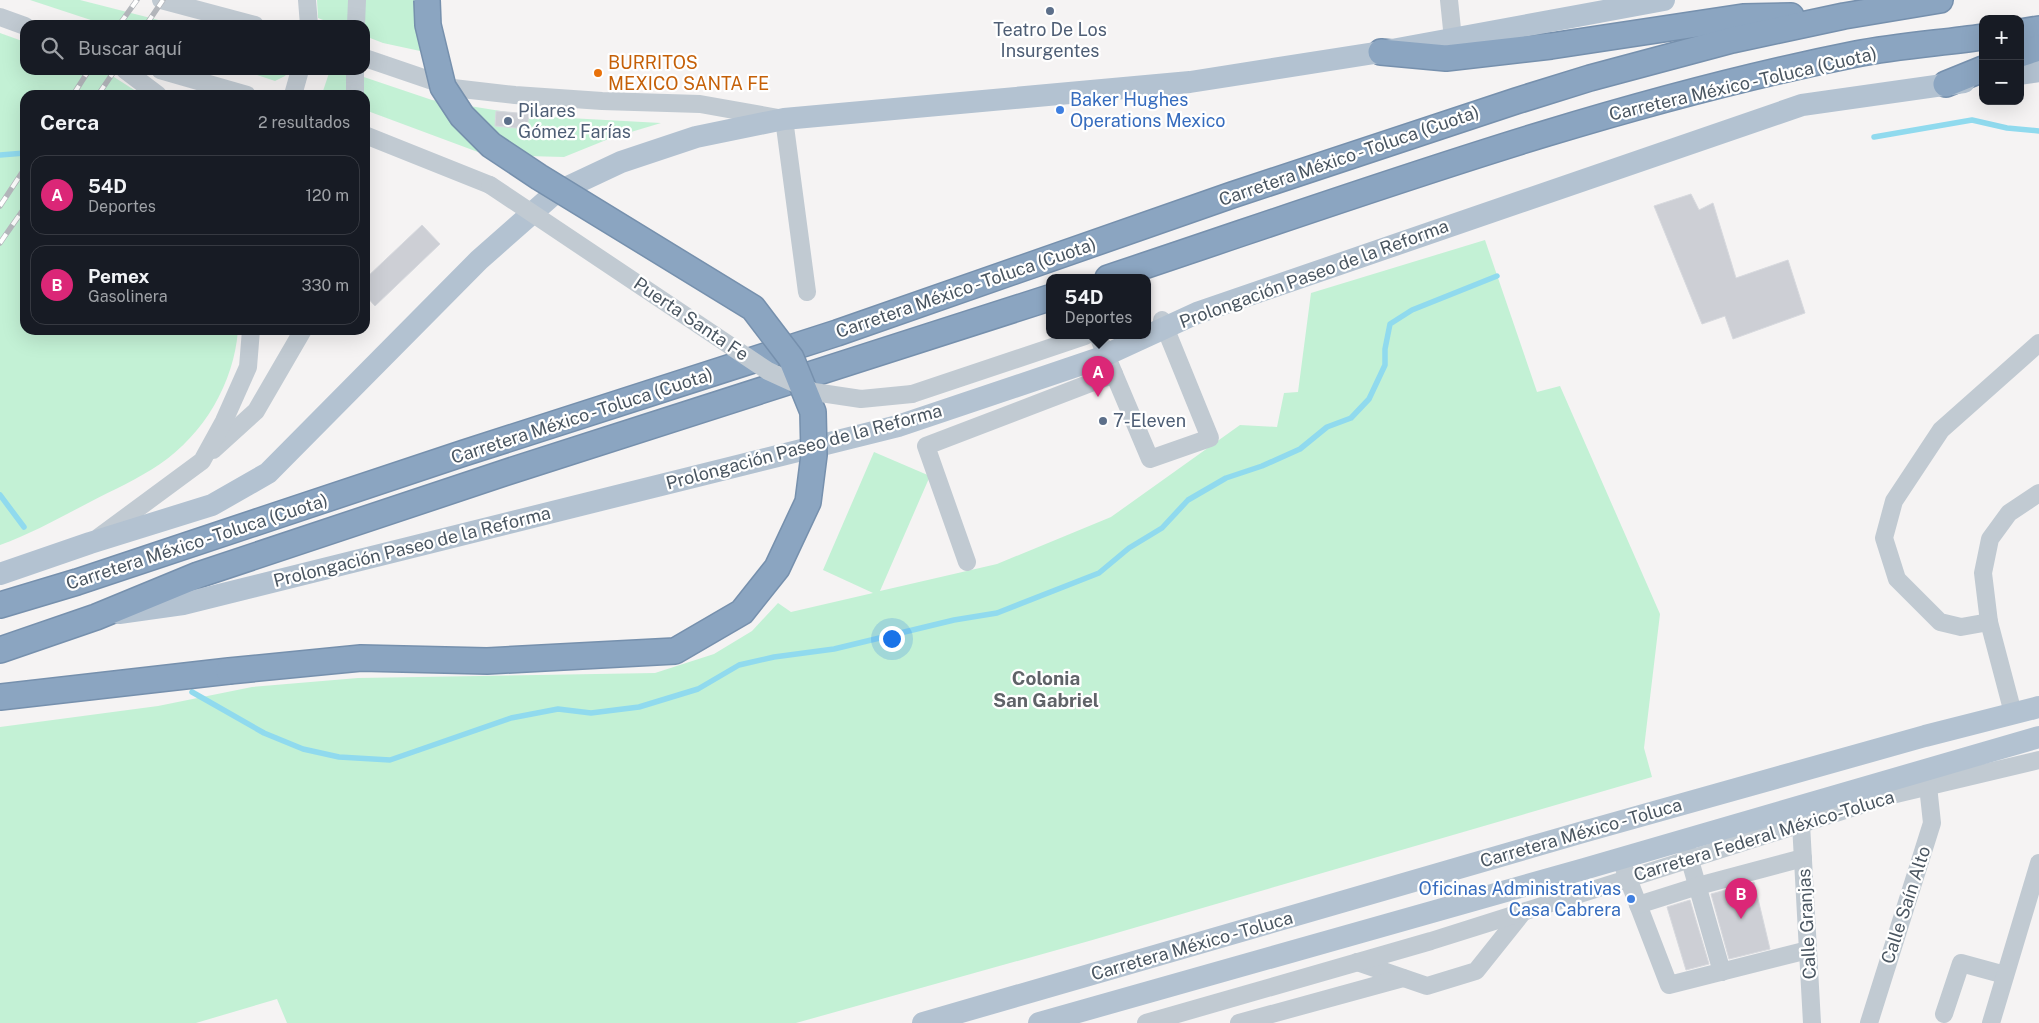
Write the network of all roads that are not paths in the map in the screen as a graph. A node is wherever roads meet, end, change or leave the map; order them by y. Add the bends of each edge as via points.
1 (161, 0) edge
2 (307, 0) edge
3 (357, 0) edge
4 (427, 0) edge
5 (1449, 0) edge
6 (1664, 0) edge
7 (1940, 0) edge
8 (1844, 16) junction
9 (0, 17) edge
10 (236, 20) edge
11 (308, 20) edge
12 (356, 20) edge
13 (20, 24) edge
14 (2039, 29) edge
15 (2024, 31) edge
16 (1979, 38) edge
17 (1453, 39) junction
18 (2039, 48) edge
19 (1380, 52) junction
20 (2024, 53) edge
21 (370, 60) edge
22 (1979, 71) edge
23 (2039, 71) edge
24 (2024, 73) edge
25 (132, 75) edge
26 (177, 75) edge
27 (299, 75) edge
28 (356, 75) edge
29 (1979, 80) edge
30 (1946, 84) junction
31 (151, 90) edge
32 (230, 90) edge
33 (294, 90) edge
34 (355, 90) edge
35 (784, 120) junction
36 (370, 137) edge
37 (1120, 274) edge
38 (807, 292) dead end
39 (1046, 299) edge
40 (1158, 324) edge
41 (251, 335) edge
42 (300, 335) edge
43 (1076, 339) edge
44 (1133, 339) edge
45 (2039, 343) edge
46 (1106, 355) edge
47 (1014, 387) junction
48 (1024, 409) junction
49 (202, 460) junction
50 (2039, 493) edge
51 (90, 543) junction
52 (966, 562) dead end
53 (0, 574) edge
54 (0, 605) edge
55 (96, 617) junction
56 (1989, 622) junction
57 (0, 650) edge
58 (0, 697) edge
59 (2039, 707) edge
60 (2012, 713) junction
61 (2039, 737) edge
62 (2039, 760) edge
63 (1928, 786) junction
64 (1801, 824) junction
65 (1687, 849) junction
66 (1803, 858) junction
67 (2039, 863) edge
68 (1624, 868) junction
69 (1698, 886) junction
70 (1638, 905) junction
71 (1523, 912) junction
72 (1808, 950) junction
73 (1357, 962) junction
74 (1722, 972) junction
75 (2005, 975) junction
76 (1403, 978) junction
77 (1944, 1014) dead end
78 (1190, 1017) edge
79 (923, 1023) edge
80 (1039, 1023) edge
81 (1146, 1023) edge
82 (1239, 1023) edge
83 (1812, 1023) edge
84 (1869, 1023) edge
85 (1991, 1023) edge

1 - 10 street
2 - 11 street
3 - 12 street
4 - 58 highway, bridge via 428,25 442,87 462,116 491,145 539,178 753,308 791,358 813,412 814,455 808,502 777,568 742,612 675,651 487,661 361,658
5 - 17 street
6 - 17 main road
7 - 8 highway, Carretera México - Toluca (Cuota)
8 - 19 highway via 1743,17 1446,58
8 - 54 highway, Carretera México - Toluca (Cuota) via 1732,40 1516,100 837,333
9 - 13 street
14 - 15 highway
16 - 37 highway, Carretera México - Toluca (Cuota) via 1857,54 1641,104
17 - 19 main road
18 - 20 highway
19 - 35 main road via 1190,82
21 - 35 street via 453,88 602,101 700,104
22 - 30 highway
23 - 24 main road
25 - 31 street
26 - 32 street
27 - 33 street
28 - 34 street
29 - 30 main road, Prolongación Paseo de la Reforma
30 - 40 main road, Prolongación Paseo de la Reforma via 1802,105
35 - 38 street
35 - 51 main road via 696,137 621,162 556,193 479,260 268,473 212,505
36 - 43 street, Puerta Santa Fe, bridge via 490,185 768,370 814,392 861,399 912,394
39 - 55 highway, Carretera México - Toluca (Cuota) via 207,572
40 - 46 street via 1210,438 1150,459
41 - 49 street via 248,367
42 - 49 street via 256,411
44 - 46 main road, Prolongación Paseo de la Reforma
45 - 56 street via 1942,430 1894,501 1884,538 1897,579 1940,622 1962,627
46 - 47 main road, Prolongación Paseo de la Reforma
46 - 48 street
47 - 48 street
47 - 55 main road, Prolongación Paseo de la Reforma via 898,426 787,454 183,604
48 - 52 street via 926,446
49 - 51 street
50 - 56 street via 2009,513 1990,539 1983,573
51 - 53 main road
55 - 57 highway, Carretera México - Toluca (Cuota)
56 - 60 street
59 - 60 main road, Carretera México - Toluca
60 - 79 main road, Carretera México - Toluca
61 - 65 main road, Carretera México - Toluca
62 - 63 street, Carretera Federal México-Toluca
63 - 64 street, Carretera Federal México-Toluca
63 - 84 street, Calle Saín Alto via 1932,824
64 - 65 street, Carretera Federal México-Toluca
64 - 66 street, Calle Granjas
65 - 68 main road, Carretera México - Toluca
65 - 69 street
66 - 69 street
66 - 72 street, Calle Granjas
67 - 75 street
68 - 70 street
68 - 71 street, Carretera Federal México-Toluca
68 - 80 main road, Carretera México - Toluca
69 - 70 street
69 - 74 street
70 - 74 street via 1669,984
71 - 73 street, Carretera Federal México-Toluca
71 - 76 street via 1476,971 1427,986
72 - 74 street
72 - 83 street, Calle Granjas
73 - 76 street
73 - 78 street, Carretera Federal México-Toluca
75 - 77 street via 1960,963
75 - 85 street
76 - 82 street
78 - 81 street, Carretera Federal México-Toluca

